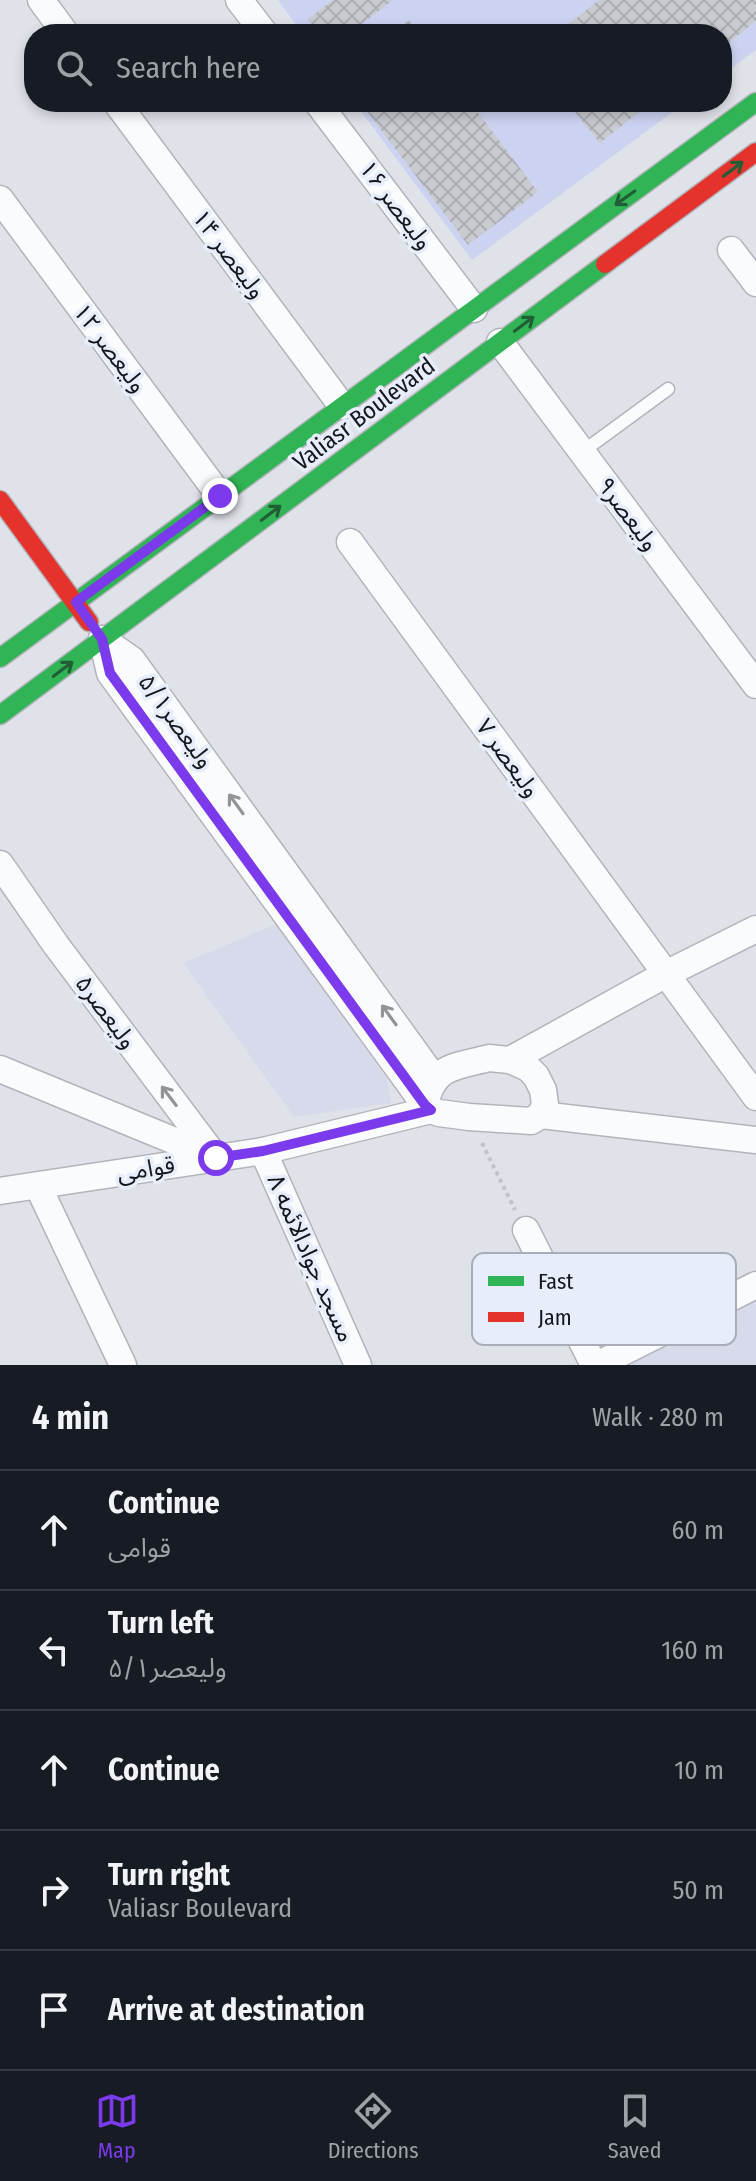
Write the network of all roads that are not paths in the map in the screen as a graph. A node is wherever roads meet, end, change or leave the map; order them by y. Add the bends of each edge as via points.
1 (41, 0) edge
2 (239, 0) edge
3 (59, 24) edge
4 (257, 24) edge
5 (756, 102) edge
6 (123, 112) edge
7 (325, 112) edge
8 (756, 152) edge
9 (0, 199) edge
10 (731, 250) dead end
11 (756, 283) edge
12 (487, 326) junction
13 (668, 389) dead end
14 (342, 406) junction
15 (582, 452) junction
16 (220, 496) junction
17 (0, 500) edge
18 (350, 542) dead end
19 (76, 602) junction
20 (102, 639) junction
21 (0, 658) edge
22 (756, 685) edge
23 (0, 715) edge
24 (0, 864) edge
25 (756, 929) edge
26 (666, 974) junction
27 (510, 1060) junction
28 (0, 1069) edge
29 (434, 1078) junction
30 (756, 1097) edge
31 (428, 1108) junction
32 (541, 1115) junction
33 (756, 1140) edge
34 (263, 1151) junction
35 (216, 1158) junction
36 (38, 1186) junction
37 (0, 1191) edge
38 (526, 1230) road end
39 (538, 1253) edge
40 (756, 1285) edge
41 (736, 1295) edge
42 (586, 1345) edge
43 (636, 1345) edge
44 (123, 1365) edge
45 (358, 1365) edge
46 (596, 1365) edge

1 - 3 street
2 - 4 street
5 -> 12 street, Valiasr Boulevard
6 - 14 street, ولیعصر ۱۴
7 - 12 street, ولیعصر ۱۶
12 -> 8 street, Valiasr Boulevard
9 - 16 street, ولیعصر ۱۲
10 - 11 street
12 - 14 street, Valiasr Boulevard
12 - 15 street, ولیعصر۹
20 -> 12 street, Valiasr Boulevard
13 - 15 lane
14 - 16 street, Valiasr Boulevard
15 - 22 street, ولیعصر۹
16 - 19 street, Valiasr Boulevard
17 - 19 street
18 - 26 street, ولیعصر ۷
19 - 20 street
19 - 21 street, Valiasr Boulevard
23 -> 20 street, Valiasr Boulevard
29 -> 20 street, ولیعصر۵/۱ via 132,660
20 - 31 street, ولیعصر۵/۱ via 110,673
35 -> 24 street, ولیعصر۵
25 - 26 street
26 - 27 street
26 - 30 street, ولیعصر ۷
27 - 29 street via 489,1058
27 - 32 street via 536,1076 545,1104
28 - 35 street
29 - 31 street
31 - 32 street via 531,1121
31 - 34 street, قوامی
32 - 33 street
34 - 35 street, قوامی
34 - 45 street, ۸ مسجد جوادالائمه
35 - 36 street, قوامی
36 - 37 street, قوامی
36 - 44 street
38 - 39 street
40 - 41 street
42 - 46 street
43 - 46 street

